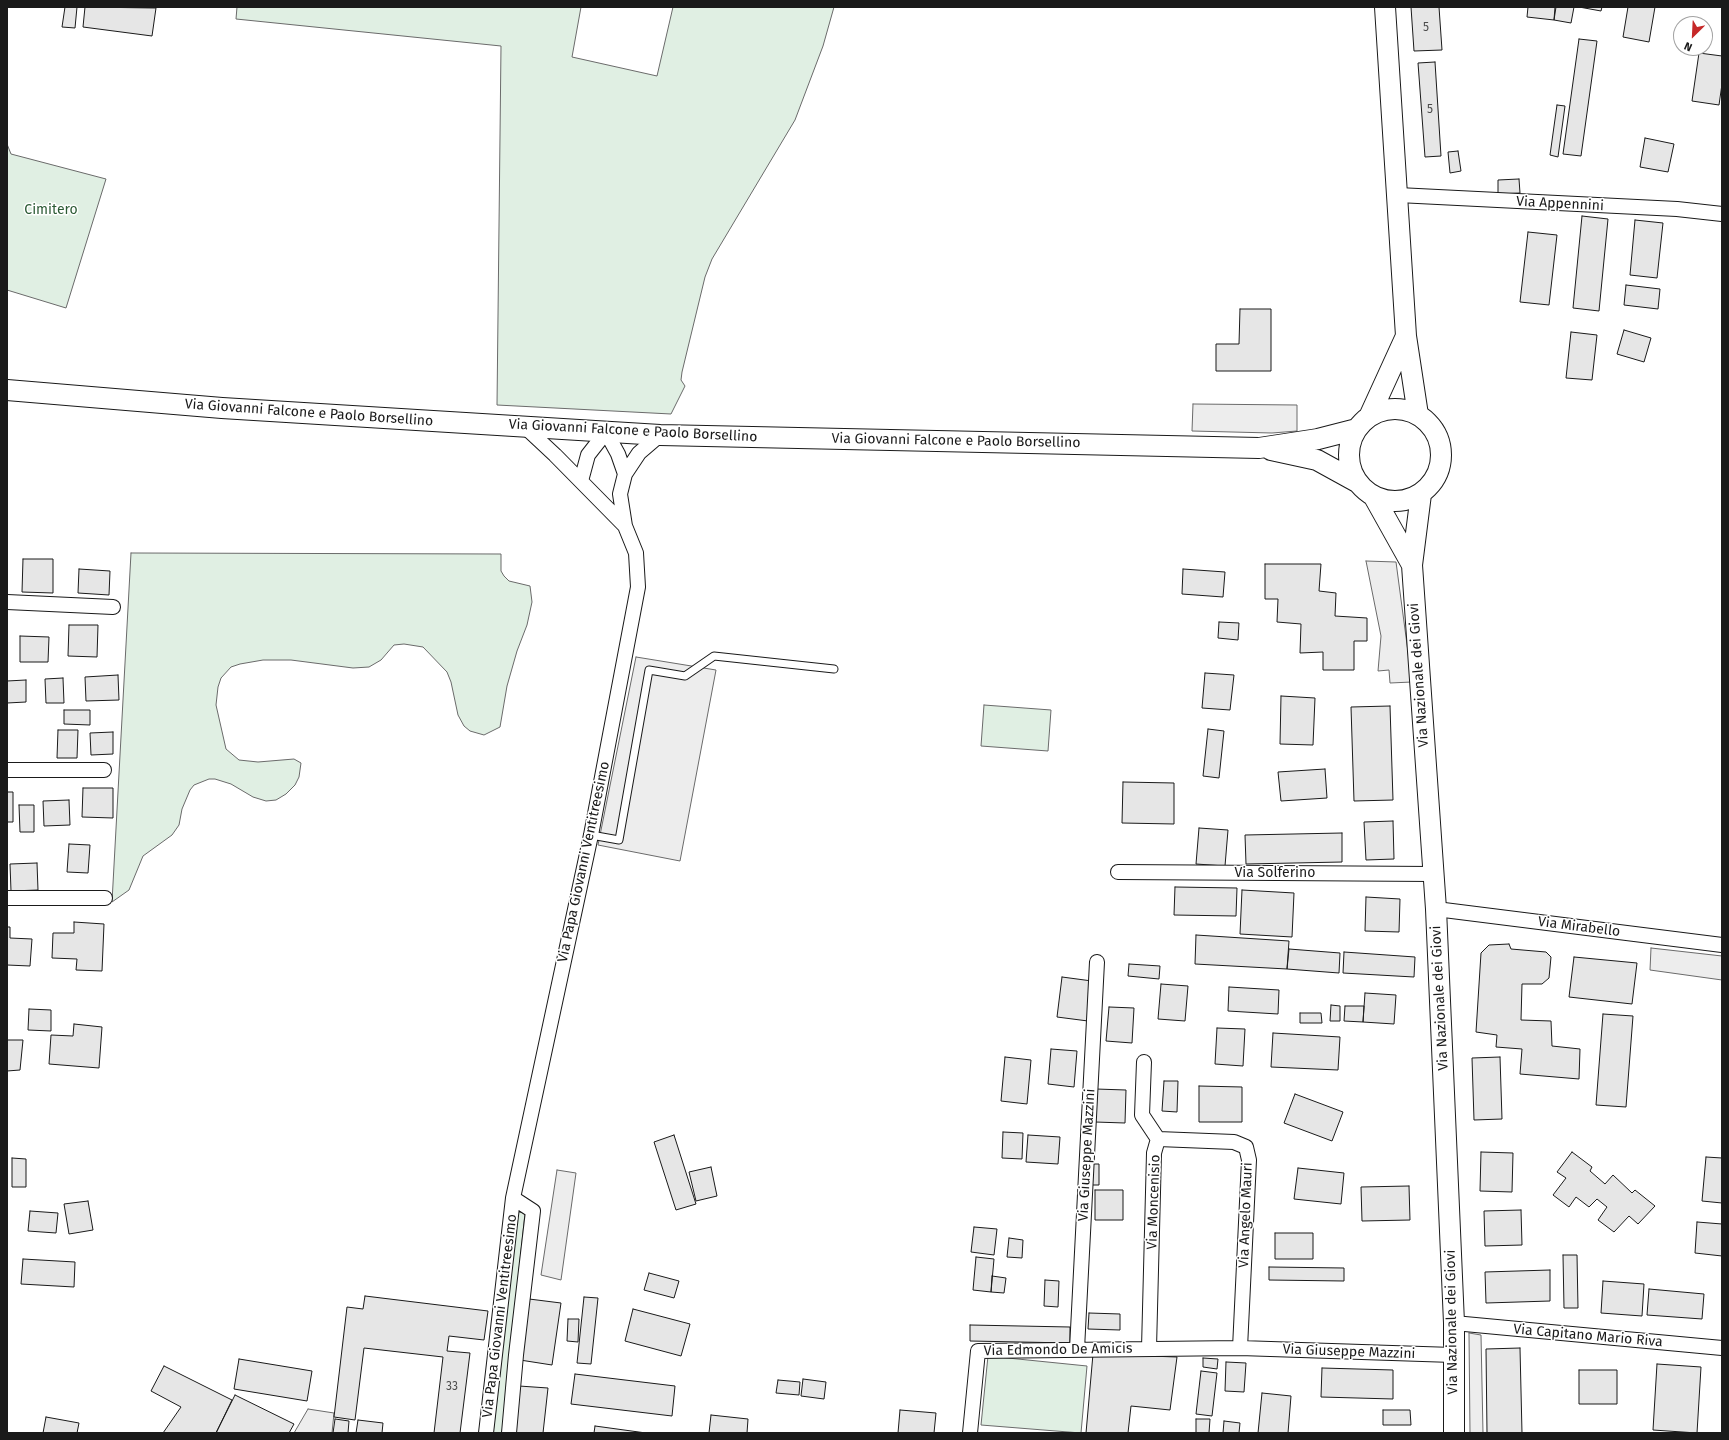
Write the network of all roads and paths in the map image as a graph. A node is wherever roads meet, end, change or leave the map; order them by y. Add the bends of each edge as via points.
1 (1385, 7) edge
2 (1398, 195) junction
3 (1722, 214) edge
4 (1406, 336) junction
5 (7, 390) edge
6 (1418, 415) junction
7 (1363, 423) junction
8 (524, 427) junction
9 (606, 432) junction
10 (660, 435) junction
11 (1259, 448) junction
12 (624, 474) junction
13 (582, 481) junction
14 (1357, 482) junction
15 (1421, 494) junction
16 (1374, 497) junction
17 (625, 526) junction
18 (1412, 564) junction
19 (7, 602) edge
20 (113, 607) dead end
21 (834, 669) dead end
22 (7, 770) edge
23 (104, 770) dead end
24 (591, 835) junction
25 (1118, 872) dead end
26 (1433, 874) junction
27 (7, 898) edge
28 (105, 898) dead end
29 (1436, 909) junction
30 (1722, 945) edge
31 (1097, 962) dead end
32 (1144, 1062) dead end
33 (1158, 1139) junction
34 (513, 1198) junction
35 (1454, 1324) junction
36 (1149, 1348) junction
37 (1240, 1348) junction
38 (1722, 1348) edge
39 (1077, 1349) junction
40 (1453, 1355) junction
41 (486, 1433) edge
42 (509, 1433) edge
43 (970, 1433) edge
44 (1454, 1433) edge

1 - 2 main road
2 - 3 street, Via Appennini via 1677,209
2 - 4 main road
4 - 6 main road
4 - 7 main road
5 - 8 main road, Via Giovanni Falcone e Paolo Borsellino via 222,408
6 - 7 main road via 1395,409 1377,412
6 - 15 main road via 1435,431 1442,455 1436,478
7 - 11 main road via 1318,439
7 - 14 main road via 1350,443 1350,468
8 - 9 main road, Via Giovanni Falcone e Paolo Borsellino
8 - 13 street, Via Papa Giovanni Ventitreesimo
9 - 10 main road, Via Giovanni Falcone e Paolo Borsellino
9 - 12 street, Via Papa Giovanni Ventitreesimo via 618,454
9 - 13 street via 588,455
10 - 11 main road, Via Giovanni Falcone e Paolo Borsellino
10 - 12 street, Via Papa Giovanni Ventitreesimo via 639,453
11 - 14 main road via 1317,460
12 - 17 street, Via Papa Giovanni Ventitreesimo via 620,494
13 - 17 street, Via Papa Giovanni Ventitreesimo
14 - 16 main road
15 - 16 main road via 1399,502
15 - 18 main road, Via Nazionale dei Giovi
16 - 18 main road, Via Nazionale dei Giovi
17 - 24 street, Via Papa Giovanni Ventitreesimo via 636,553 638,587
18 - 26 main road, Via Nazionale dei Giovi
19 - 20 street
21 - 24 lane via 714,656 685,676 649,670 619,840
22 - 23 street
24 - 34 street, Via Papa Giovanni Ventitreesimo
25 - 26 street, Via Solferino
26 - 29 main road, Via Nazionale dei Giovi
27 - 28 street
29 - 30 street, Via Mirabello
29 - 35 main road, Via Nazionale dei Giovi
31 - 39 street, Via Giuseppe Mazzini
32 - 33 street, Via Moncenisio via 1142,1115
33 - 36 street, Via Moncenisio via 1154,1153
33 - 37 street, Via Angelo Mauri via 1234,1142 1246,1147 1249,1160
34 - 41 street, Via Papa Giovanni Ventitreesimo
34 - 42 street, Via Papa Giovanni Ventitreesimo via 532,1211
35 - 38 street, Via Capitano Mario Riva
35 - 40 main road, Via Nazionale dei Giovi
36 - 37 street, Via Giuseppe Mazzini
36 - 39 street, Via Edmondo De Amicis
37 - 40 street, Via Giuseppe Mazzini
39 - 43 street, Via Edmondo De Amicis via 978,1350
40 - 44 main road, Via Nazionale dei Giovi

